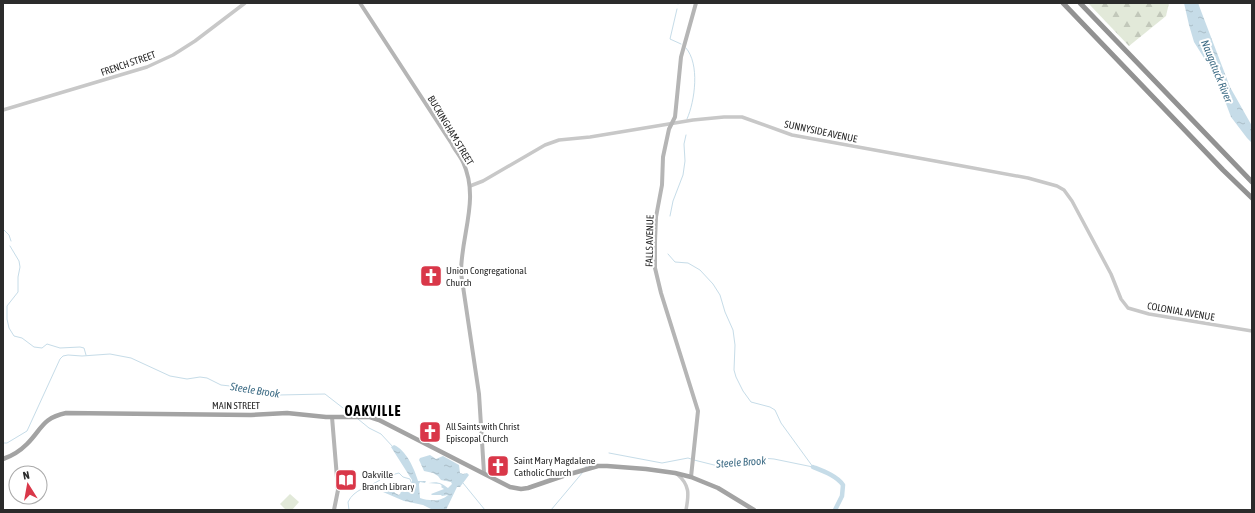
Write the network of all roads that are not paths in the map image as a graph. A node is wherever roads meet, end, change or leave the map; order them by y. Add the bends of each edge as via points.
1 (246, 3) edge
2 (360, 3) edge
3 (696, 3) edge
4 (1063, 3) edge
5 (1080, 3) edge
6 (3, 110) edge
7 (672, 124) junction
8 (1252, 182) edge
9 (470, 186) junction
10 (1252, 198) edge
11 (1118, 291) joint
12 (1252, 332) edge
13 (332, 417) junction
14 (3, 459) edge
15 (484, 473) junction
16 (675, 473) junction
17 (691, 477) junction
18 (334, 510) edge
19 (686, 510) edge
20 (754, 510) edge

1 - 6 street, FRENCH STREET via 195,41 147,67
2 - 9 main road, BUCKINGHAM STREET via 463,162
3 - 7 main road, FALLS AVENUE via 681,57 675,117
4 - 10 highway
5 - 8 highway
7 - 9 street, SUNNYSIDE AVENUE via 559,140 545,145 483,182
7 - 11 street, SUNNYSIDE AVENUE via 708,118 742,117 792,135 1052,184 1061,188 1072,201
7 - 17 main road, FALLS AVENUE via 663,157 662,185 656,217 655,268 698,411
9 - 15 main road, BUCKINGHAM STREET via 471,203 461,256 461,272 479,394
11 - 12 street, COLONIAL AVENUE via 1125,306 1133,311
13 - 14 main road, MAIN STREET via 287,413 66,414 47,421 27,444
13 - 15 main road, MAIN STREET via 377,419
13 - 18 main road via 338,490
15 - 16 main road, MAIN STREET via 521,489 588,468 603,466
16 - 17 main road, MAIN STREET
16 - 19 street via 686,482
17 - 20 main road, MAIN STREET via 718,488

